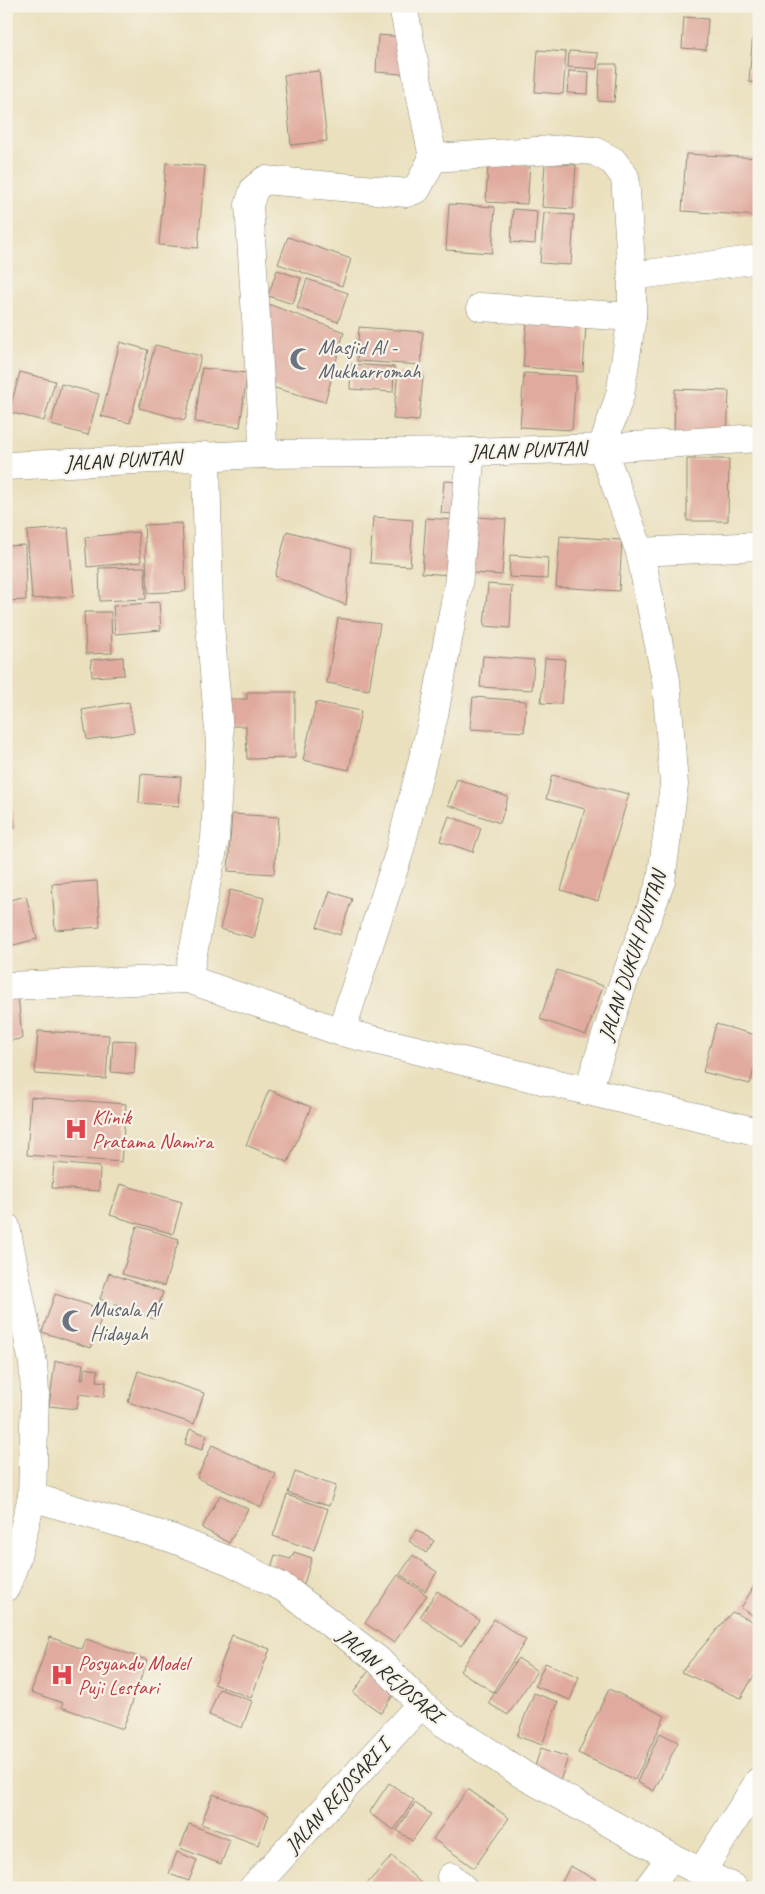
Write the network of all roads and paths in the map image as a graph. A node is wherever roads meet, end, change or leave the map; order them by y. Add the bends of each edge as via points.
1 (403, 6) edge
2 (432, 158) junction
3 (759, 259) edge
4 (632, 276) junction
5 (481, 307) dead end
6 (632, 316) junction
7 (759, 438) edge
8 (602, 448) junction
9 (472, 452) junction
10 (263, 454) junction
11 (206, 456) junction
12 (6, 466) edge
13 (759, 546) edge
14 (640, 552) junction
15 (188, 979) junction
16 (6, 986) edge
17 (341, 1032) junction
18 (588, 1091) junction
19 (759, 1132) edge
20 (6, 1227) edge
21 (32, 1497) junction
22 (7, 1583) edge
23 (421, 1704) junction
24 (759, 1781) edge
25 (671, 1857) junction
26 (702, 1871) junction
27 (253, 1888) edge
28 (648, 1888) edge
29 (734, 1888) edge

1 - 2 street
2 - 4 street, JALAN PUNTAN via 567,149 594,151 612,161 625,177
2 - 10 street via 417,189 407,193 265,180 254,189 249,205
3 - 4 street
4 - 6 street, JALAN PUNTAN
5 - 6 street
6 - 8 street, JALAN PUNTAN via 620,395
7 - 8 street
8 - 9 street, JALAN PUNTAN
8 - 14 street, JALAN DUKUH PUNTAN
9 - 10 street, JALAN PUNTAN
9 - 17 street via 458,586 434,715 399,853
10 - 11 street, JALAN PUNTAN
11 - 12 street, JALAN PUNTAN
11 - 15 street via 209,613 220,744 215,838
13 - 14 street
14 - 18 street, JALAN DUKUH PUNTAN via 666,680 674,785 661,881
15 - 16 street
15 - 17 street
17 - 18 street
18 - 19 street
20 - 21 street via 35,1393
21 - 22 street via 19,1552
21 - 23 street, JALAN REJOSARI via 171,1538 230,1560 284,1588 378,1660
23 - 25 street, JALAN REJOSARI via 441,1721 525,1776
23 - 27 street, JALAN REJOSARI I
24 - 26 street
25 - 26 street, JALAN REJOSARI
25 - 28 street
26 - 29 street, JALAN REJOSARI

